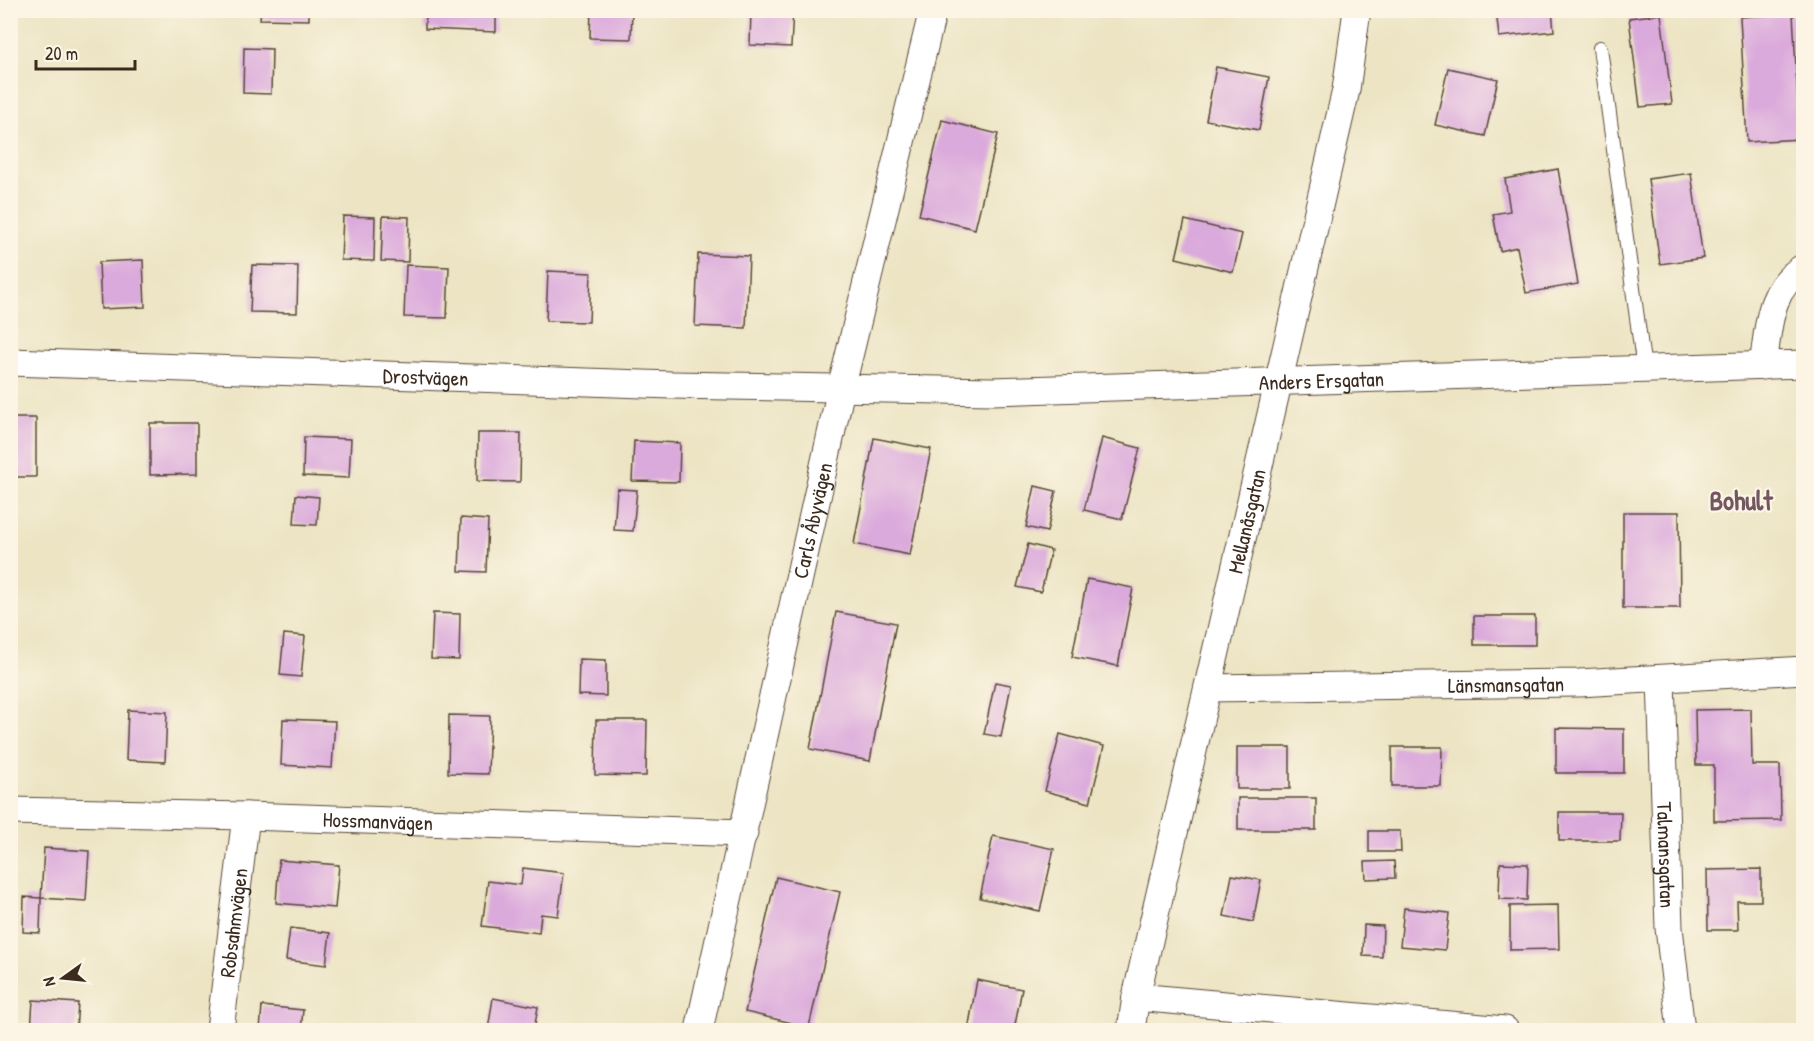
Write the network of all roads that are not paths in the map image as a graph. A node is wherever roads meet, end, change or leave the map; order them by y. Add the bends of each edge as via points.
1 (933, 10) edge
2 (1357, 10) edge
3 (1600, 48) dead end
4 (1803, 267) edge
5 (10, 362) edge
6 (1803, 364) edge
7 (1763, 366) junction
8 (1644, 369) junction
9 (1279, 382) junction
10 (841, 389) junction
11 (1803, 670) edge
12 (1661, 679) junction
13 (1208, 688) junction
14 (10, 811) edge
15 (246, 816) junction
16 (744, 833) junction
17 (1136, 997) junction
18 (220, 1030) edge
19 (699, 1030) edge
20 (1131, 1030) edge
21 (1505, 1030) edge
22 (1681, 1030) edge

1 - 10 street, Carls Åbyvägen
2 - 9 street, Mellanåsgatan via 1346,90
3 - 8 lane
4 - 7 street via 1774,299
5 - 10 street, Drostvägen
6 - 7 street, Anders Ersgatan
7 - 8 street, Anders Ersgatan
8 - 9 street, Anders Ersgatan
9 - 10 street, Anders Ersgatan via 992,391
9 - 13 street, Mellanåsgatan
10 - 16 street, Carls Åbyvägen
11 - 12 street, Länsmansgatan
12 - 13 street, Länsmansgatan
12 - 22 street, Talmansgatan via 1669,928
13 - 17 street, Mellanåsgatan
14 - 15 street, Hossmanvägen
15 - 16 street, Hossmanvägen
15 - 18 street, Robsahmvägen
16 - 19 street, Carls Åbyvägen
17 - 20 street, Mellanåsgatan
17 - 21 street

